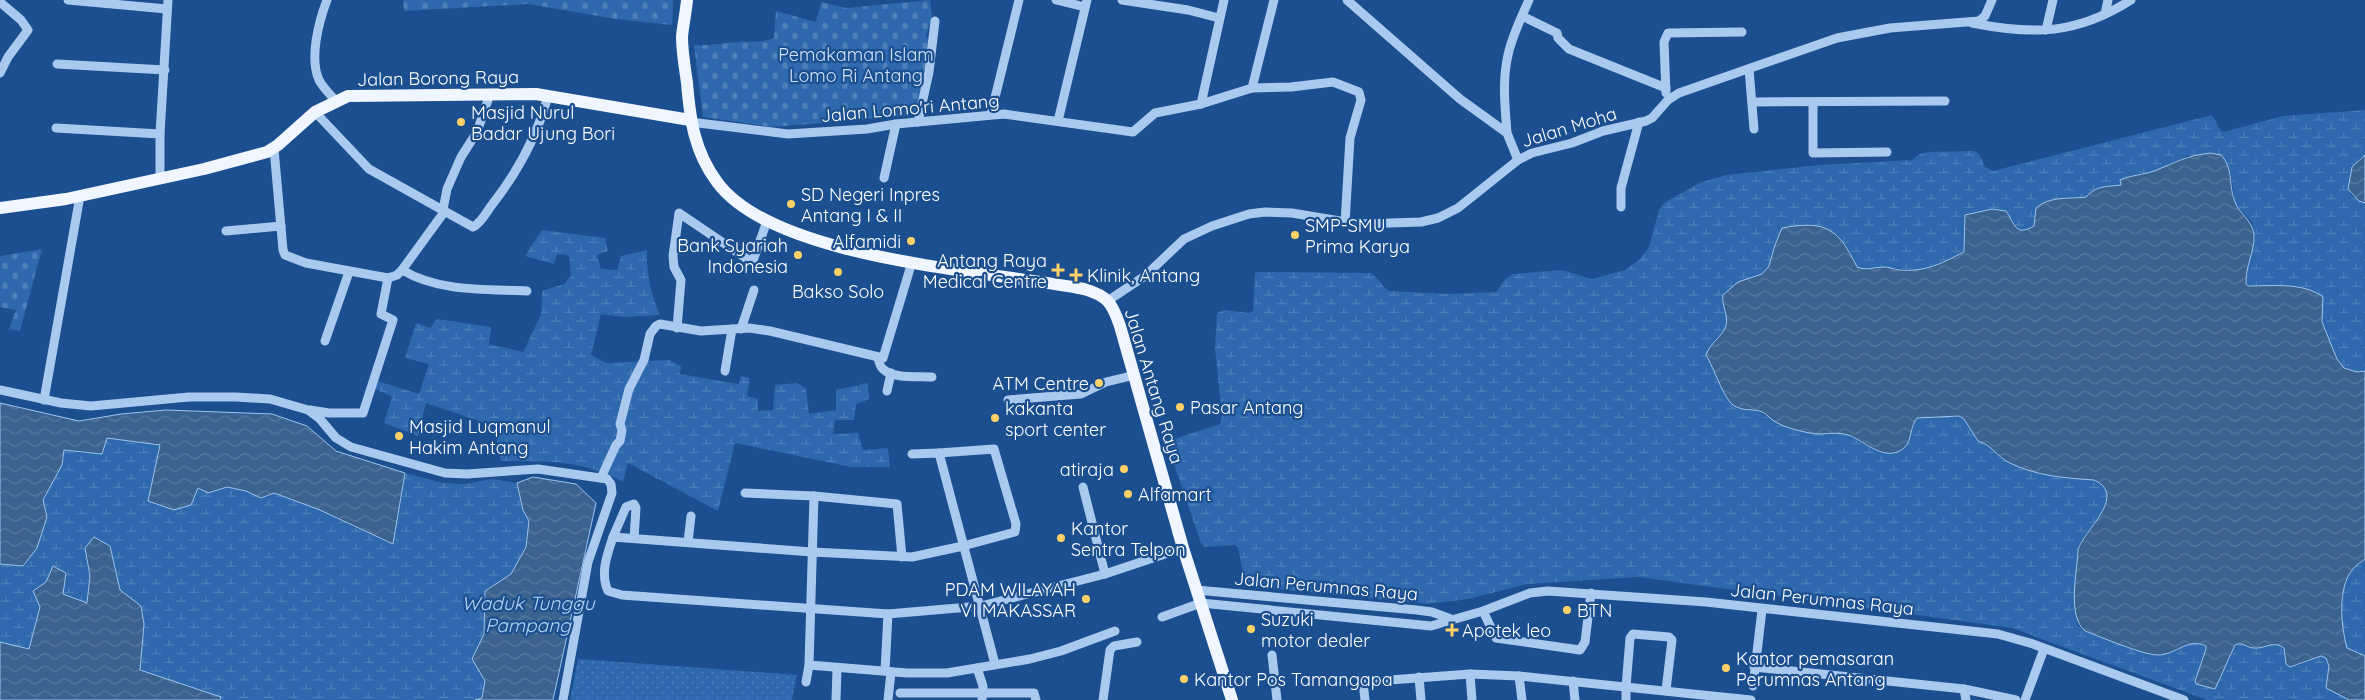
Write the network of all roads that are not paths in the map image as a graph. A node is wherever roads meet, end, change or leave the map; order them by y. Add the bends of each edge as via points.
1 (68, 0) edge
2 (327, 0) edge
3 (687, 0) edge
4 (1019, 0) edge
5 (1056, 0) edge
6 (1122, 0) edge
7 (1224, 0) edge
8 (1274, 0) edge
9 (1347, 0) edge
10 (1529, 0) edge
11 (1992, 0) edge
12 (2108, 0) edge
13 (2131, 0) edge
14 (2050, 1) edge
15 (0, 2) edge
16 (168, 4) edge
17 (1086, 4) edge
18 (2105, 14) junction
19 (1522, 16) junction
20 (1219, 18) junction
21 (934, 21) dead end
22 (1972, 23) junction
23 (2046, 30) junction
24 (1742, 32) dead end
25 (57, 64) dead end
26 (1749, 69) junction
27 (164, 70) junction
28 (0, 72) edge
29 (1252, 88) junction
30 (1666, 88) junction
31 (490, 94) junction
32 (548, 96) junction
33 (1668, 100) junction
34 (336, 101) junction
35 (1945, 101) dead end
36 (1752, 102) junction
37 (1813, 102) junction
38 (1202, 104) junction
39 (315, 112) junction
40 (991, 114) junction
41 (690, 121) junction
42 (1058, 121) junction
43 (918, 122) junction
44 (1639, 122) junction
45 (896, 124) junction
46 (56, 128) dead end
47 (1754, 129) dead end
48 (1507, 133) junction
49 (160, 134) junction
50 (274, 149) junction
51 (1887, 152) dead end
52 (1518, 160) junction
53 (160, 178) junction
54 (884, 178) dead end
55 (80, 196) junction
56 (1621, 207) dead end
57 (0, 208) edge
58 (444, 210) junction
59 (767, 221) junction
60 (1346, 223) junction
61 (281, 226) junction
62 (226, 230) dead end
63 (912, 262) junction
64 (402, 270) junction
65 (349, 272) junction
66 (388, 278) junction
67 (754, 290) dead end
68 (527, 291) dead end
69 (1109, 300) junction
70 (678, 328) junction
71 (732, 329) junction
72 (741, 329) junction
73 (325, 341) dead end
74 (878, 358) junction
75 (725, 371) dead end
76 (891, 373) junction
77 (1135, 376) junction
78 (932, 377) dead end
79 (0, 390) edge
80 (887, 390) dead end
81 (44, 400) junction
82 (1008, 400) dead end
83 (308, 410) junction
84 (939, 453) junction
85 (912, 454) dead end
86 (601, 478) junction
87 (1083, 486) dead end
88 (745, 493) dead end
89 (814, 496) junction
90 (691, 516) dead end
91 (612, 537) junction
92 (634, 538) junction
93 (688, 542) junction
94 (963, 546) junction
95 (1183, 548) junction
96 (812, 552) junction
97 (902, 557) junction
98 (1105, 574) junction
99 (1196, 590) junction
100 (1591, 593) junction
101 (1201, 603) junction
102 (981, 606) junction
103 (810, 610) junction
104 (1762, 610) junction
105 (1483, 611) junction
106 (888, 614) junction
107 (1162, 617) dead end
108 (1450, 619) junction
109 (1115, 631) dead end
110 (1137, 642) dead end
111 (2044, 649) junction
112 (1272, 655) dead end
113 (995, 664) junction
114 (1754, 667) junction
115 (808, 668) junction
116 (978, 671) junction
117 (1470, 674) junction
118 (837, 675) junction
119 (889, 676) junction
120 (1520, 676) junction
121 (1419, 677) junction
122 (1573, 681) junction
123 (806, 682) dead end
124 (1753, 686) dead end
125 (1626, 687) junction
126 (1964, 689) junction
127 (1666, 690) junction
128 (900, 693) dead end
129 (982, 693) edge
130 (925, 697) edge
131 (1700, 697) edge
132 (563, 700) edge
133 (836, 700) edge
134 (888, 700) edge
135 (1036, 700) edge
136 (1103, 700) edge
137 (1232, 700) edge
138 (1277, 700) edge
139 (1365, 700) edge
140 (1421, 700) edge
141 (1472, 700) edge
142 (1522, 700) edge
143 (1575, 700) edge
144 (1626, 700) edge
145 (1751, 700) edge
146 (1966, 700) edge
147 (2016, 700) edge
148 (2025, 700) edge
149 (2184, 700) edge

1 - 16 street
2 - 34 street via 320,19 316,67 320,82
3 - 41 main road, Jalan Antang Raya via 682,38
4 - 40 street
5 - 17 street
6 - 20 street
7 - 20 street
8 - 29 street
9 - 48 street via 1460,99
10 - 19 street
11 - 22 street via 1985,16
12 - 18 street
13 - 18 street, Jalan Moha
14 - 23 street
15 - 28 street via 28,30
16 - 27 street
17 - 42 street
18 - 23 street, Jalan Moha via 2075,26
19 - 30 street via 1556,33 1569,49
19 - 48 street via 1506,64 1504,100
20 - 38 street
21 - 43 street via 929,72
22 - 23 street, Jalan Moha via 2019,31
22 - 26 street, Jalan Moha via 1866,32 1837,38
24 - 30 street via 1668,33 1664,42
25 - 27 street
26 - 33 street, Jalan Moha via 1679,93
26 - 36 street
27 - 49 street
29 - 38 street
29 - 60 street via 1333,82 1359,92 1361,100 1350,138
30 - 33 street
31 - 32 main road, Jalan Borong Raya
31 - 34 main road, Jalan Borong Raya via 360,95
31 - 58 street via 478,132 461,157 447,189
32 - 41 main road, Jalan Borong Raya
32 - 58 street via 523,160 476,226
33 - 44 street, Jalan Moha via 1652,118
34 - 39 main road, Jalan Borong Raya
35 - 37 street
36 - 37 street
36 - 47 street
37 - 51 street via 1813,154
38 - 42 street, Jalan Lomo'ri Antang via 1155,114 1133,132
39 - 50 main road, Jalan Borong Raya
39 - 58 street via 369,170
40 - 42 street, Jalan Lomo'ri Antang
40 - 43 street, Jalan Lomo'ri Antang
41 - 45 street, Jalan Lomo'ri Antang via 788,134
41 - 59 main road, Jalan Antang Raya via 717,183 732,198
43 - 45 street, Jalan Lomo'ri Antang
44 - 52 street, Jalan Moha
44 - 56 street via 1621,188
45 - 54 street
46 - 49 street
48 - 52 street
49 - 53 street
50 - 53 main road, Jalan Borong Raya via 204,170
50 - 61 street
52 - 60 street, Jalan Moha via 1458,208 1438,218 1421,222
53 - 55 main road, Jalan Borong Raya
55 - 57 main road, Jalan Borong Raya
55 - 81 street
58 - 64 street
59 - 63 main road, Jalan Antang Raya via 802,237
59 - 70 street via 750,261 680,212 678,214 674,244 674,266 681,280
60 - 69 street, Jalan Moha via 1292,213 1265,212 1233,219 1184,239 1145,276
61 - 62 street
61 - 65 street via 283,250 288,257
63 - 69 main road, Jalan Antang Raya via 1084,289 1102,294
63 - 74 street via 884,356
64 - 66 street
64 - 68 street via 431,283 460,288
65 - 66 street
65 - 73 street
66 - 83 street via 381,314 393,320 363,413
67 - 72 street
69 - 77 main road, Jalan Antang Raya
70 - 71 street via 701,331
70 - 86 street via 660,324 650,334 644,360 625,400 620,441
71 - 72 street
71 - 75 street
72 - 74 street via 770,331
74 - 76 street via 882,369
76 - 78 street
76 - 80 street
77 - 82 street via 1106,382 1081,394
77 - 95 main road, Jalan Antang Raya
79 - 81 street
81 - 83 street via 91,406 189,397 236,397 270,400
83 - 86 street via 343,443 445,473 538,469
84 - 85 street
84 - 94 street
84 - 94 street via 994,449 1016,524 1012,534
86 - 132 street via 609,481 612,493 588,562
87 - 98 street
88 - 89 street
89 - 96 street
89 - 97 street via 897,504
90 - 93 street
91 - 92 street
91 - 92 street via 626,507 634,504
91 - 103 street via 605,565 608,592
92 - 93 street
93 - 96 street
94 - 97 street via 924,556
94 - 102 street
95 - 98 street
95 - 99 main road, Jalan Antang Raya
96 - 97 street
96 - 103 street
98 - 102 street
99 - 101 main road, Jalan Antang Raya
99 - 108 street, Jalan Perumnas Raya via 1432,612
100 - 104 street, Jalan Perumnas Raya
100 - 105 street, Jalan Perumnas Raya via 1530,593
100 - 105 street via 1585,642 1580,650 1496,638
101 - 107 street
101 - 108 street, Jalan Perumnas Raya via 1432,626
101 - 137 main road, Jalan Antang Raya
102 - 106 street
102 - 113 street
103 - 106 street
103 - 115 street
104 - 111 street, Jalan Perumnas Raya via 1998,634
104 - 114 street
105 - 108 street, Jalan Perumnas Raya
106 - 119 street
109 - 113 street via 1061,651
110 - 136 street via 1114,646 1110,650
111 - 148 street
111 - 149 street, Jalan Perumnas Raya
112 - 138 street
113 - 116 street
114 - 124 street
114 - 126 street
115 - 118 street
115 - 123 street
116 - 119 street
116 - 129 street
117 - 120 street
117 - 121 street
117 - 141 street
118 - 119 street
118 - 133 street
119 - 134 street
120 - 122 street
120 - 142 street
121 - 139 street via 1364,682
121 - 140 street
122 - 125 street
122 - 143 street
125 - 127 street
125 - 127 street via 1633,634 1669,637 1672,640
125 - 144 street
126 - 146 street
126 - 147 street
127 - 131 street
128 - 130 street
129 - 130 street
129 - 135 street via 1034,692
131 - 145 street

